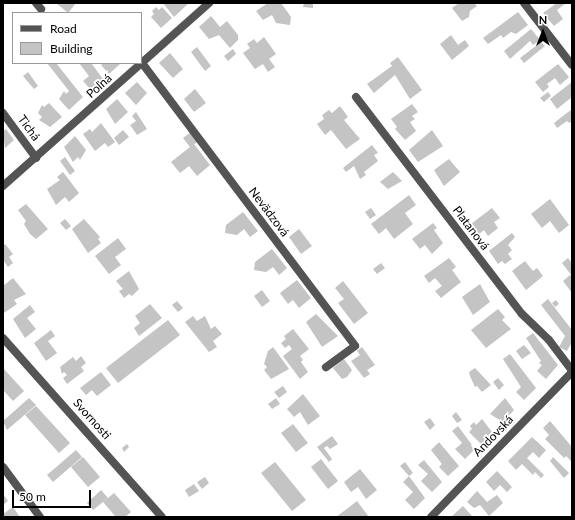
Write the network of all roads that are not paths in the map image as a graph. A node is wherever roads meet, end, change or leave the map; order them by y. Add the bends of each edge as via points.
1 (209, 3) edge
2 (524, 3) edge
3 (142, 63) joint
4 (141, 64) edge
5 (572, 65) edge
6 (356, 98) dead end
7 (3, 113) edge
8 (36, 158) junction
9 (3, 186) edge
10 (3, 338) edge
11 (326, 367) dead end
12 (572, 371) edge
13 (3, 467) edge
14 (40, 517) edge
15 (162, 517) edge
16 (431, 517) edge

1 - 3 street, Poľná
2 - 5 street
3 - 11 street, Nevädzová via 355,346
4 - 8 street, Poľná
6 - 12 street, Platanová via 522,314 549,340
7 - 8 street, Tichá
8 - 9 street, Poľná
10 - 15 street, Svornosti
12 - 16 street, Andovská
13 - 14 street

